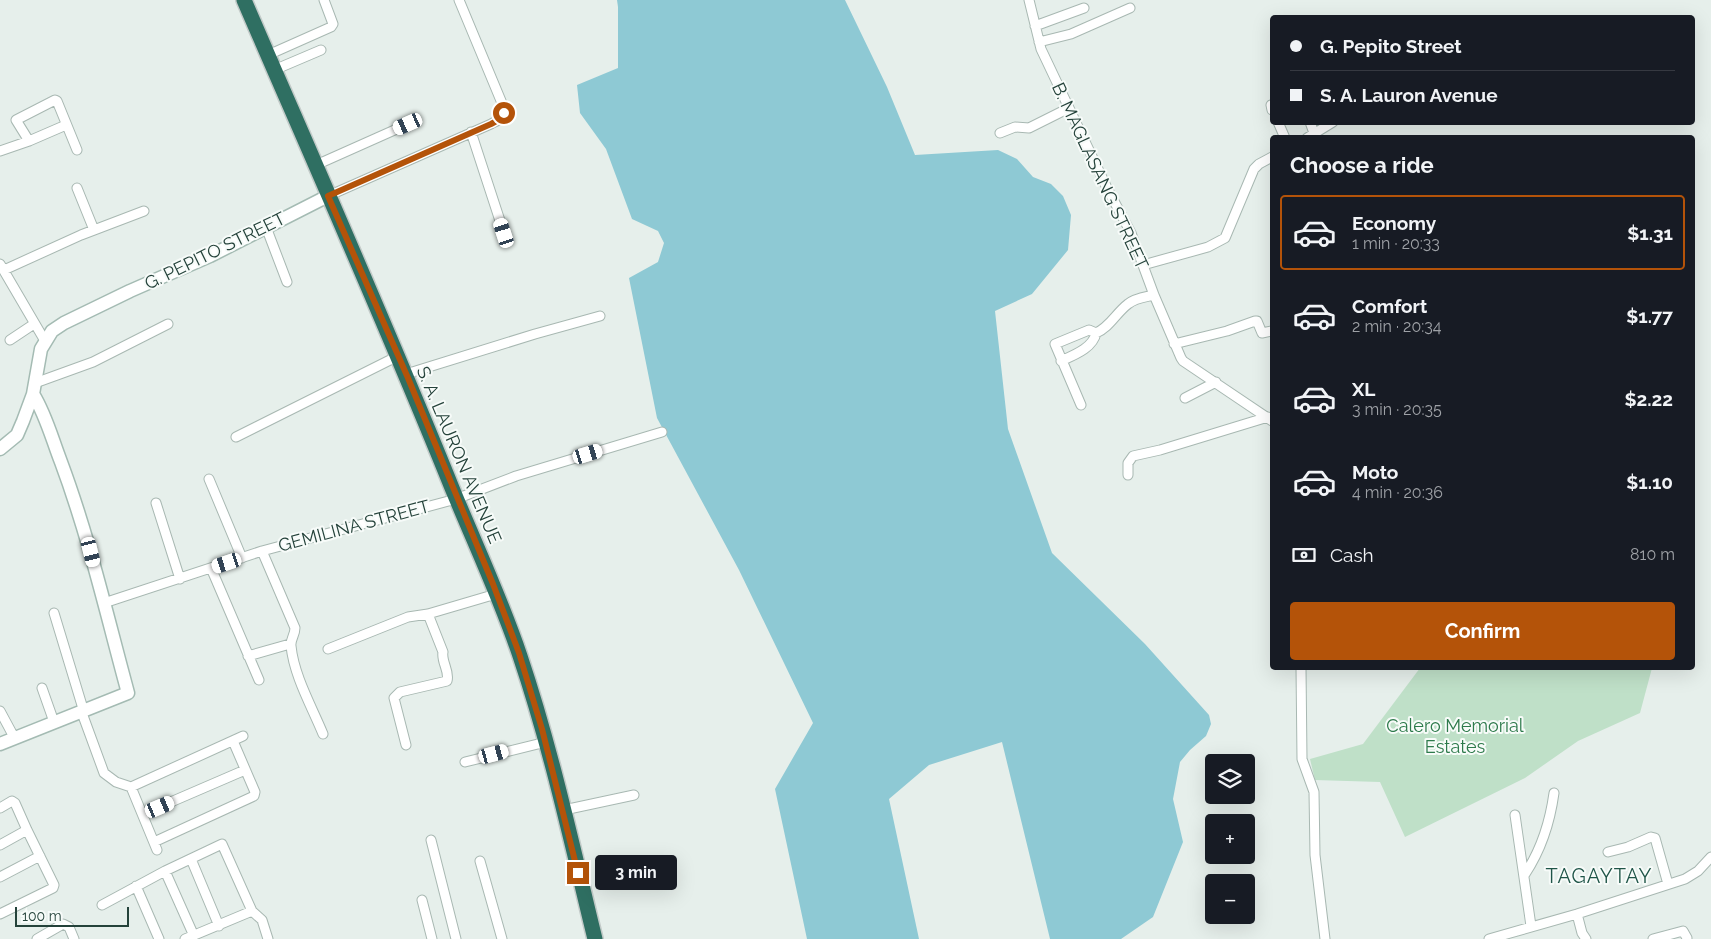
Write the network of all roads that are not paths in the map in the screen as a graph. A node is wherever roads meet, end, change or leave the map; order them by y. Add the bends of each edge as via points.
1 (244, 0) edge
2 (324, 0) edge
3 (459, 0) edge
4 (1029, 0) edge
5 (1084, 8) dead end
6 (1130, 8) dead end
7 (1035, 26) junction
8 (1039, 42) junction
9 (321, 50) dead end
10 (268, 55) junction
11 (274, 70) junction
12 (1069, 108) junction
13 (408, 124) dead end
14 (66, 125) junction
15 (1328, 125) edge
16 (471, 132) junction
17 (1000, 133) dead end
18 (1310, 135) edge
19 (29, 141) junction
20 (77, 150) dead end
21 (0, 151) edge
22 (1270, 157) edge
23 (316, 165) junction
24 (77, 188) dead end
25 (328, 196) junction
26 (144, 210) dead end
27 (266, 227) junction
28 (94, 230) junction
29 (504, 233) dead end
30 (1143, 265) junction
31 (2, 267) edge
32 (287, 282) dead end
33 (1154, 295) junction
34 (600, 316) dead end
35 (34, 324) junction
36 (168, 324) dead end
37 (1270, 331) edge
38 (1096, 334) junction
39 (10, 340) dead end
40 (45, 341) junction
41 (1174, 344) junction
42 (398, 356) junction
43 (1061, 360) junction
44 (406, 374) junction
45 (1216, 382) junction
46 (34, 389) junction
47 (1185, 398) dead end
48 (1081, 405) dead end
49 (1270, 419) edge
50 (662, 432) dead end
51 (236, 438) dead end
52 (0, 450) edge
53 (1128, 475) dead end
54 (209, 479) dead end
55 (456, 498) junction
56 (156, 503) dead end
57 (262, 551) junction
58 (242, 558) junction
59 (211, 568) junction
60 (180, 579) junction
61 (496, 594) junction
62 (104, 603) junction
63 (54, 613) dead end
64 (428, 614) junction
65 (290, 644) junction
66 (328, 649) dead end
67 (248, 656) junction
68 (1302, 670) edge
69 (259, 680) dead end
70 (42, 688) dead end
71 (0, 711) edge
72 (83, 712) junction
73 (54, 722) junction
74 (323, 734) dead end
75 (243, 736) dead end
76 (14, 737) junction
77 (233, 741) junction
78 (546, 742) junction
79 (0, 744) edge
80 (406, 745) dead end
81 (464, 762) dead end
82 (246, 770) junction
83 (131, 787) junction
84 (1554, 793) dead end
85 (634, 795) dead end
86 (0, 808) edge
87 (564, 810) junction
88 (143, 814) junction
89 (1515, 816) dead end
90 (27, 830) junction
91 (431, 840) dead end
92 (0, 845) edge
93 (1608, 852) dead end
94 (40, 856) junction
95 (1711, 857) edge
96 (191, 859) junction
97 (480, 861) dead end
98 (165, 871) junction
99 (1525, 874) junction
100 (0, 877) edge
101 (1668, 884) junction
102 (136, 886) junction
103 (422, 900) dead end
104 (102, 905) dead end
105 (252, 911) junction
106 (0, 914) edge
107 (1577, 914) junction
108 (219, 926) junction
109 (1531, 926) junction
110 (190, 937) edge
111 (1687, 938) edge
112 (37, 939) edge
113 (74, 939) edge
114 (159, 939) edge
115 (268, 939) edge
116 (432, 939) edge
117 (456, 939) edge
118 (502, 939) edge
119 (594, 939) edge
120 (1325, 939) edge
121 (1489, 939) edge
122 (1586, 939) edge
123 (1653, 939) edge

1 - 10 highway, S. A. LAURON AVENUE
2 - 10 street via 333,24 331,27
3 - 16 street, G. PEPITO STREET via 504,108 502,118
4 - 7 street, B. MAGLASANG STREET
5 - 7 street
6 - 8 street via 1071,34
7 - 8 street, B. MAGLASANG STREET
8 - 12 street, B. MAGLASANG STREET
9 - 11 street
10 - 11 highway, S. A. LAURON AVENUE
11 - 23 highway, S. A. LAURON AVENUE
12 - 17 street via 1029,128 1015,127
12 - 30 street, B. MAGLASANG STREET via 1131,233
13 - 23 street
14 - 19 street
14 - 19 street via 55,100 16,120
14 - 20 street
15 - 18 street
16 - 25 street, G. PEPITO STREET
16 - 29 street
19 - 21 street
22 - 30 street via 1254,169 1225,238 1208,247
23 - 25 highway, S. A. LAURON AVENUE
24 - 28 street
25 - 27 street, G. PEPITO STREET
25 - 42 highway, S. A. LAURON AVENUE
26 - 28 street
27 - 32 street
27 - 40 street, G. PEPITO STREET via 64,323
28 - 31 street
30 - 33 street, B. MAGLASANG STREET
31 - 35 street
33 - 38 street via 1128,303 1106,328
33 - 41 street, B. MAGLASANG STREET
34 - 44 street
35 - 39 street
35 - 40 street
36 - 46 street
37 - 41 street via 1262,333 1255,321
38 - 43 street via 1083,349
38 - 43 street via 1089,330 1055,344
40 - 46 street
41 - 45 street, B. MAGLASANG STREET via 1183,361
42 - 44 highway, S. A. LAURON AVENUE
42 - 51 street
43 - 48 street
44 - 55 highway, S. A. LAURON AVENUE
45 - 47 street
45 - 49 street, B. MAGLASANG STREET
46 - 52 street via 17,435
46 - 62 street via 77,505
49 - 53 street via 1133,456 1128,463
50 - 55 street, GEMILINA STREET via 516,476
54 - 58 street
55 - 57 street, GEMILINA STREET
55 - 61 highway, S. A. LAURON AVENUE
56 - 60 street
57 - 58 street, GEMILINA STREET
57 - 65 street via 295,628
58 - 59 street, GEMILINA STREET
59 - 60 street, GEMILINA STREET
59 - 67 street
60 - 62 street, GEMILINA STREET
61 - 64 street
61 - 78 highway, S. A. LAURON AVENUE via 519,653
62 - 72 street via 128,693
63 - 72 street
64 - 66 street via 408,617
64 - 80 street via 443,652 448,679 396,694 394,698
65 - 67 street
65 - 74 street via 293,663
67 - 69 street
68 - 120 street via 1302,759 1314,792 1315,855
70 - 73 street
71 - 76 street
72 - 73 street
72 - 83 street via 104,773
73 - 76 street
75 - 77 street
76 - 79 street
77 - 82 street
77 - 83 street
78 - 81 street
78 - 87 highway, S. A. LAURON AVENUE
82 - 88 street
82 - 88 street via 256,792 253,797 156,846
83 - 88 street
84 - 99 street via 1546,832
85 - 87 street
86 - 90 street via 15,802
87 - 119 highway, S. A. LAURON AVENUE
89 - 99 street
90 - 92 street
90 - 94 street
91 - 117 street
93 - 101 street via 1654,838
94 - 100 street
94 - 106 street via 54,887
95 - 101 street via 1698,871
96 - 98 street
96 - 105 street via 223,845
96 - 108 street
97 - 118 street
98 - 102 street
98 - 110 street
99 - 109 street
101 - 107 street
102 - 104 street
102 - 114 street
103 - 116 street
105 - 108 street
105 - 115 street via 262,920
107 - 109 street
107 - 122 street
108 - 110 street
109 - 121 street
111 - 123 street via 1684,931
112 - 113 street via 64,924

